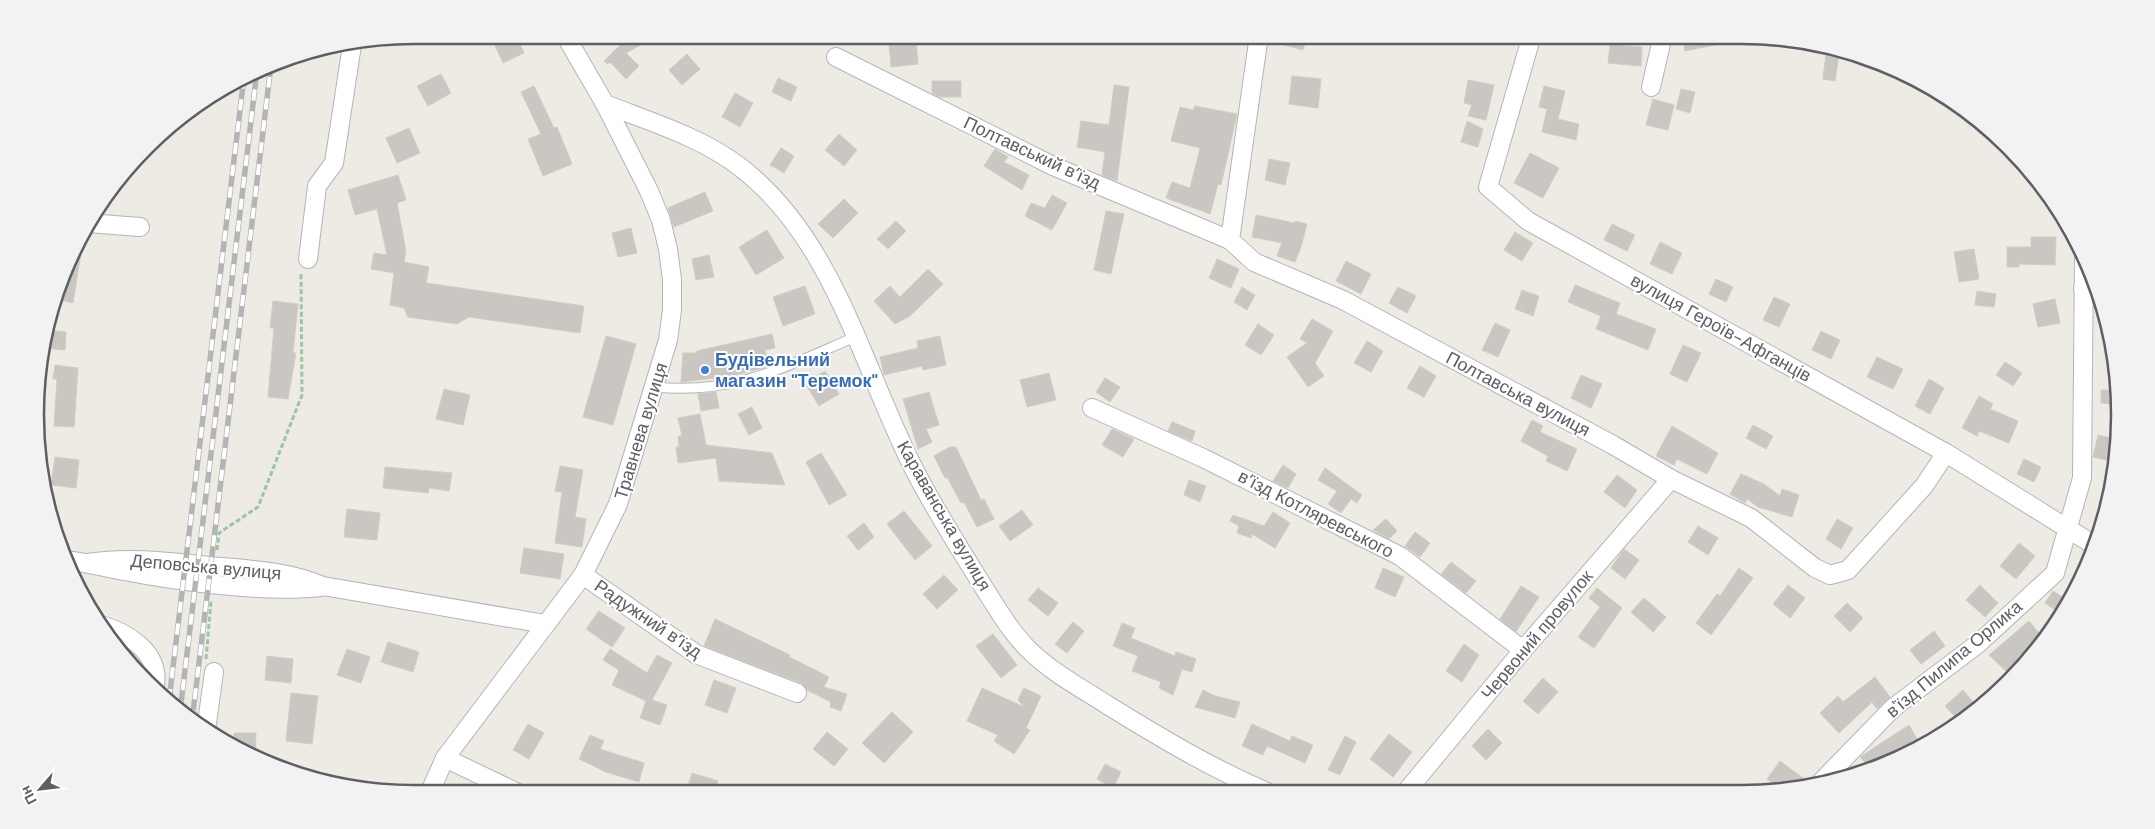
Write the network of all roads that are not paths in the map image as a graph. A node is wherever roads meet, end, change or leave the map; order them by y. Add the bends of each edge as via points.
1 (570, 44) edge
2 (1258, 44) edge
3 (1529, 44) edge
4 (1660, 44) edge
5 (351, 49) edge
6 (836, 58) dead end
7 (1651, 87) dead end
8 (605, 104) junction
9 (96, 224) edge
10 (140, 227) dead end
11 (1230, 240) junction
12 (308, 259) road end
13 (2084, 275) edge
14 (2084, 288) junction
15 (2090, 290) edge
16 (855, 337) junction
17 (655, 387) junction
18 (1092, 408) dead end
19 (1946, 453) junction
20 (1671, 479) junction
21 (2068, 528) junction
22 (2089, 542) edge
23 (74, 561) edge
24 (583, 575) junction
25 (545, 624) junction
26 (114, 631) edge
27 (1523, 650) junction
28 (214, 672) road end
29 (156, 680) edge
30 (797, 693) dead end
31 (207, 722) edge
32 (445, 758) junction
33 (1829, 774) edge
34 (433, 785) edge
35 (501, 785) edge
36 (1250, 785) edge
37 (1412, 785) edge

1 - 8 street, Травнева вулиця
2 - 11 street
3 - 19 street, вулиця Героїв-Афганців via 1488,186 1528,221
4 - 7 street
5 - 12 street via 334,164 317,186
6 - 11 street, Полтавський в’їзд via 1053,166
8 - 16 street, Караванська вулиця via 707,144 771,195 796,226 829,279
8 - 17 street, Травнева вулиця via 650,191 668,249 672,310 668,340
9 - 10 street
11 - 20 street, Полтавська вулиця via 1254,262 1343,300
13 - 14 street, в'їзд Пилипа Орлика
14 - 15 street
14 - 21 street, в'їзд Пилипа Орлика via 2082,478
16 - 17 lane via 780,370 733,385 675,389
16 - 36 street, Караванська вулиця via 911,464 962,552 1027,648 1058,673 1179,749
17 - 24 street, Травнева вулиця via 618,504
18 - 27 street, в’їзд Котляревського via 1202,458 1400,556
19 - 20 street, Полтавська вулиця via 1924,486 1848,570 1830,575 1815,568 1751,518
19 - 21 street, вулиця Героїв-Афганців
20 - 27 street, Червоний провулок
21 - 22 street, вулиця Героїв-Афганців
21 - 33 street, в'їзд Пилипа Орлика via 2055,573 1979,643 1893,708
23 - 25 street, Деповська вулиця via 125,559 272,571 323,586
24 - 25 street, Травнева вулиця
24 - 30 street, Радужний в’їзд via 696,654
25 - 32 street, Травнева вулиця
26 - 29 street via 146,650
27 - 37 street, Червоний провулок
28 - 31 street
32 - 34 street, Травнева вулиця
32 - 35 street

